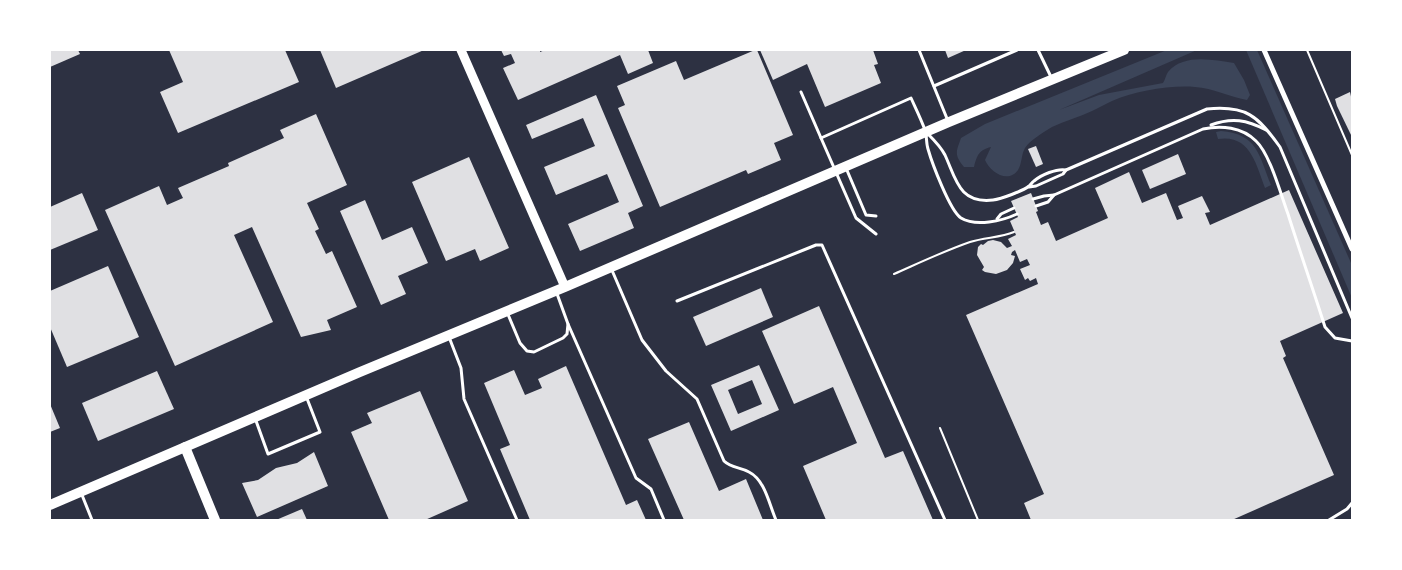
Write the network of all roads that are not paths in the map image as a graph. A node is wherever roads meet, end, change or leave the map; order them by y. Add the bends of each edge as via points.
1 (461, 50) edge
2 (919, 50) edge
3 (1017, 50) edge
4 (1038, 50) edge
5 (1124, 50) edge
6 (1264, 50) edge
7 (1052, 80) junction
8 (934, 86) junction
9 (801, 92) dead end
10 (949, 122) junction
11 (1203, 129) junction
12 (1269, 131) junction
13 (926, 132) junction
14 (821, 138) junction
15 (845, 167) junction
16 (835, 172) junction
17 (1054, 195) junction
18 (1033, 199) dead end
19 (1036, 206) dead end
20 (1014, 208) dead end
21 (1017, 214) dead end
22 (876, 216) dead end
23 (996, 219) junction
24 (876, 234) dead end
25 (1352, 249) edge
26 (611, 268) junction
27 (561, 289) junction
28 (677, 301) dead end
29 (507, 311) junction
30 (1352, 318) edge
31 (568, 324) junction
32 (448, 336) junction
33 (1352, 341) edge
34 (305, 396) junction
35 (254, 418) junction
36 (185, 447) junction
37 (81, 492) junction
38 (1352, 503) edge
39 (50, 505) edge
40 (92, 520) edge
41 (214, 520) edge
42 (517, 520) edge
43 (664, 520) edge
44 (776, 520) edge
45 (945, 520) edge
46 (1329, 520) edge

1 - 27 street
2 - 8 lane
3 - 8 lane
4 - 7 lane
5 - 7 main road
6 - 25 street
7 - 10 main road
8 - 10 lane
9 - 14 lane
10 - 13 main road
11 - 12 lane via 1231,120 1251,122
11 - 17 lane
11 - 33 lane via 1224,127 1250,136 1258,143 1278,187 1325,327 1335,338
12 - 13 lane via 1247,113 1226,107 1207,109 994,200 969,197 960,188 938,143
12 - 30 lane via 1280,147
13 - 14 lane via 912,98
13 - 15 main road
13 - 23 lane via 931,157 954,210 961,218 971,221 984,223
14 - 16 lane
15 - 16 main road
15 - 22 lane via 866,215
16 - 24 lane via 856,218
16 - 26 main road
17 - 18 lane
17 - 19 lane via 1048,202
20 - 23 lane
21 - 23 lane via 1005,220
26 - 27 main road
26 - 44 lane via 646,346 666,371 697,399 724,461 749,472 760,482
27 - 29 main road
27 - 31 lane
28 - 45 lane via 822,245
29 - 31 lane via 520,343 527,351 534,352 563,338
29 - 32 main road
31 - 43 lane via 636,478 651,489
32 - 34 main road
32 - 42 lane via 461,368 464,398
34 - 35 main road
34 - 35 lane via 320,432 268,454
35 - 36 main road
36 - 37 main road
36 - 41 main road
37 - 39 main road
37 - 40 lane
38 - 46 lane via 1347,510

